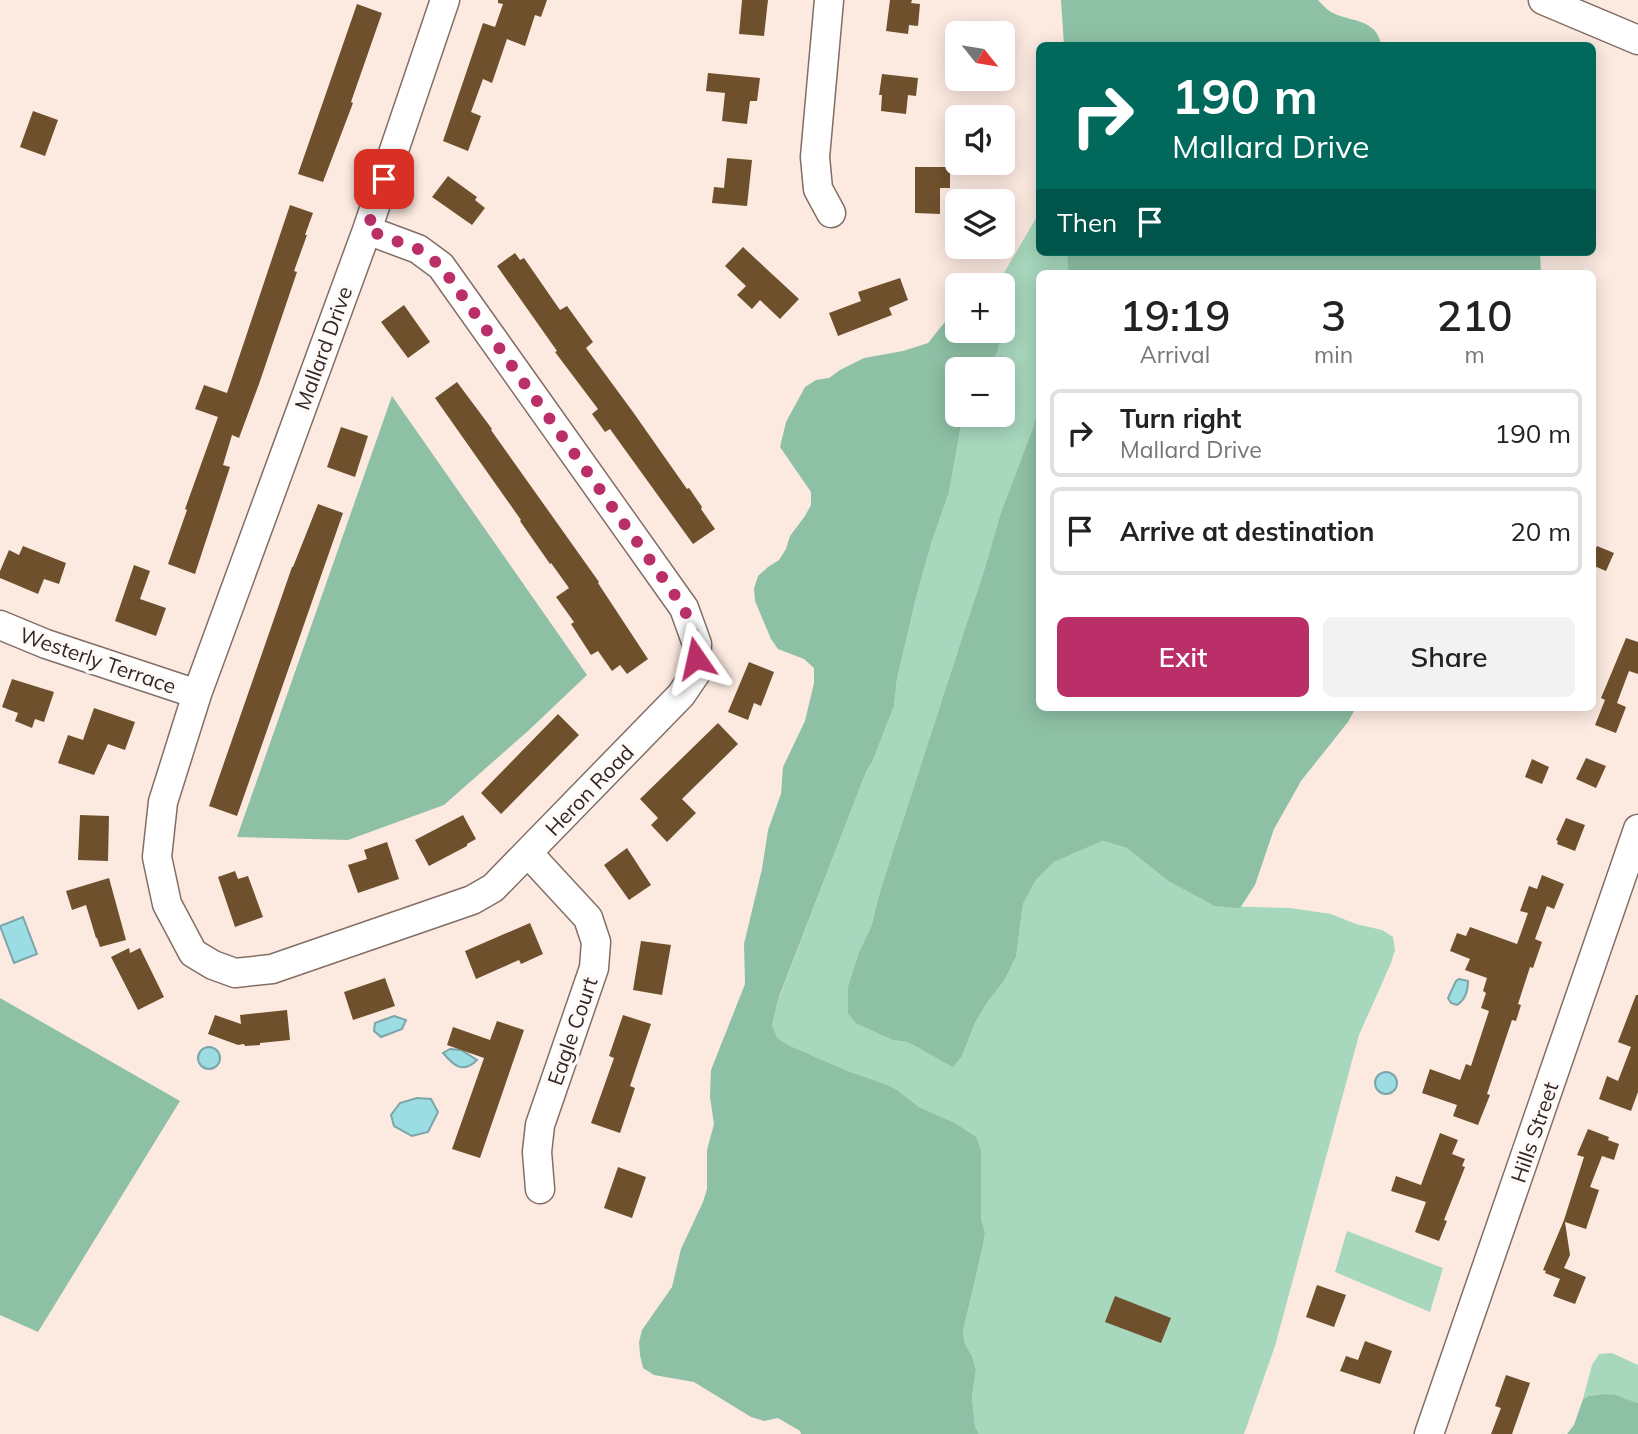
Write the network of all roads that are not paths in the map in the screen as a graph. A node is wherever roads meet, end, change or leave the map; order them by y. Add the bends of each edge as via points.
1 (445, 0) edge
2 (829, 0) edge
3 (1543, 0) edge
4 (1638, 40) edge
5 (831, 213) dead end
6 (367, 230) junction
7 (0, 625) edge
8 (197, 694) junction
9 (1638, 829) edge
10 (528, 853) junction
11 (540, 1189) dead end
12 (1429, 1434) edge

1 - 6 street, Mallard Drive
2 - 5 street via 815,157 818,189
3 - 4 street
6 - 8 street, Mallard Drive
6 - 10 street, Heron Road via 418,249 441,266 684,608 697,644 696,673 681,695
7 - 8 street, Westerly Terrace
8 - 10 street, Heron Road via 163,802 157,857 167,904 193,953 213,965 235,972 272,969 472,901 493,888
9 - 12 street, Hills Street
10 - 11 street, Eagle Court via 588,918 596,942 594,968 540,1125

